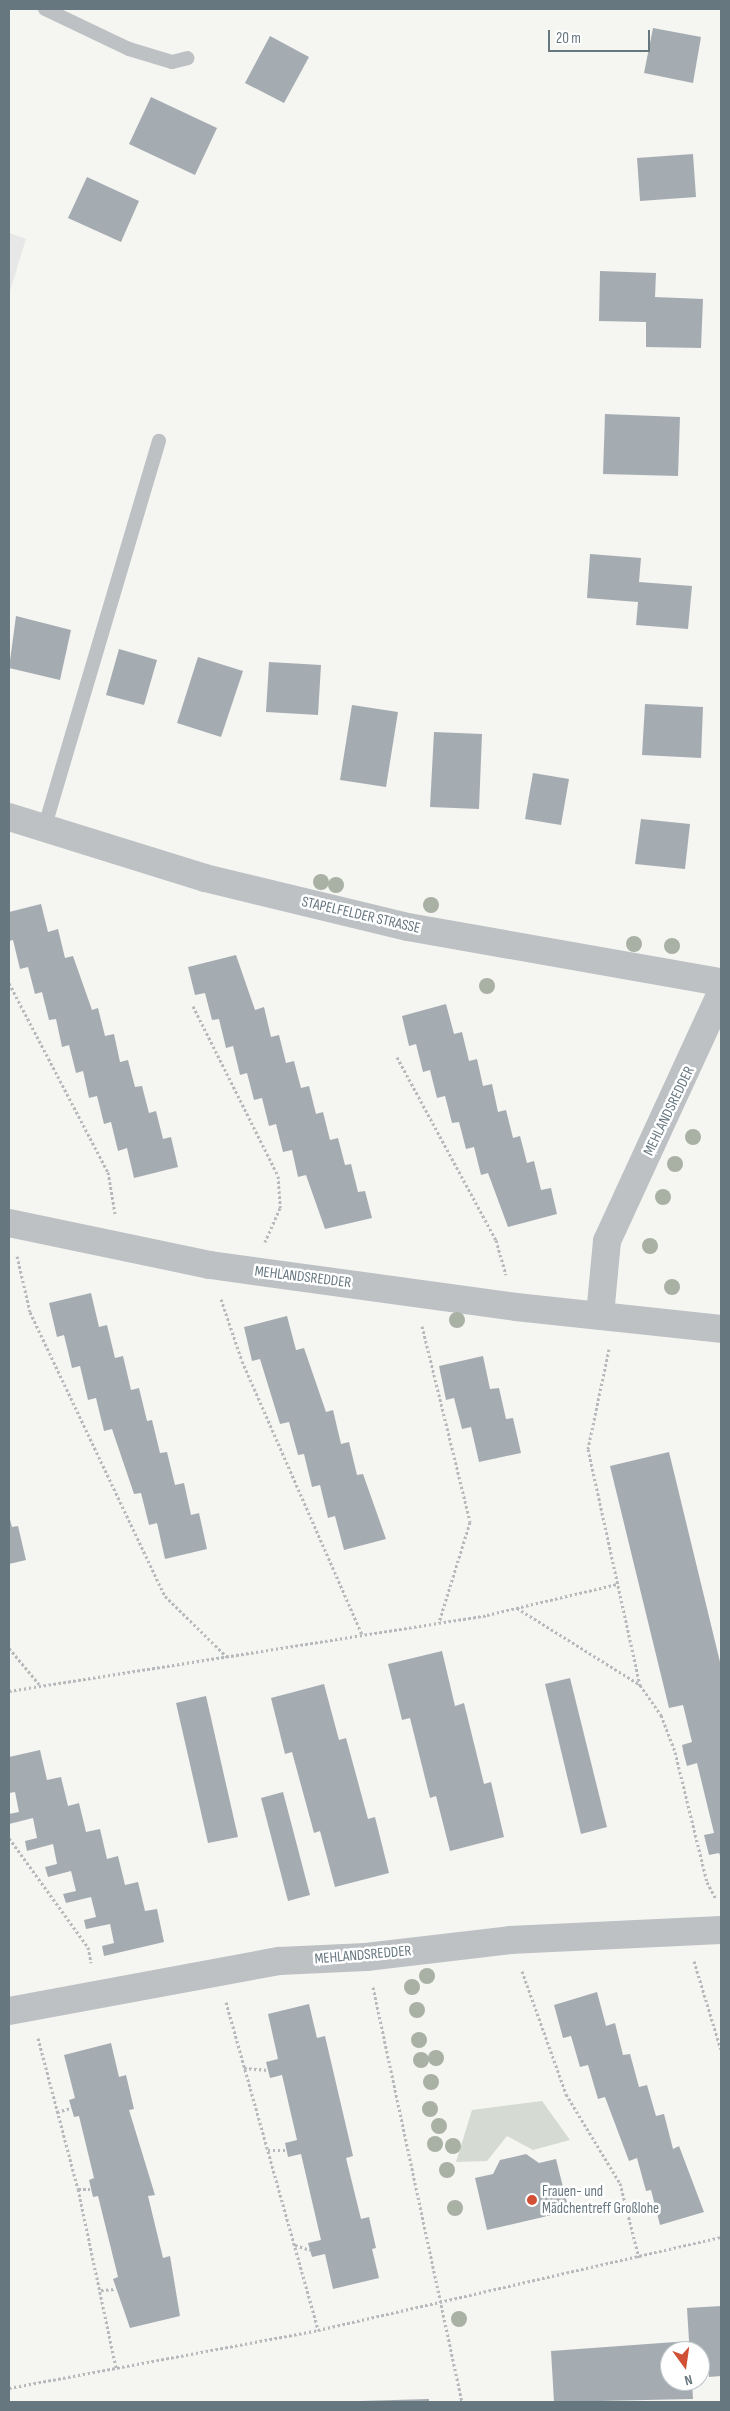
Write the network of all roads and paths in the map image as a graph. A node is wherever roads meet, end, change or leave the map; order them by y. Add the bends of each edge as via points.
1 (45, 9) edge
2 (188, 58) dead end
3 (159, 441) dead end
4 (9, 818) edge
5 (44, 829) junction
6 (721, 982) edge
7 (9, 983) edge
8 (721, 994) edge
9 (193, 1006) dead end
10 (397, 1057) dead end
11 (9, 1223) edge
12 (120, 1248) junction
13 (210, 1264) junction
14 (252, 1270) junction
15 (414, 1292) junction
16 (516, 1307) junction
17 (600, 1315) junction
18 (721, 1329) edge
19 (617, 1584) junction
20 (517, 1608) junction
21 (439, 1622) junction
22 (362, 1635) junction
23 (9, 1648) edge
24 (228, 1657) junction
25 (38, 1684) junction
26 (640, 1686) junction
27 (9, 1691) edge
28 (9, 1838) edge
29 (721, 1908) edge
30 (721, 1930) edge
31 (687, 1932) junction
32 (510, 1940) junction
33 (366, 1957) junction
34 (217, 1970) junction
35 (97, 1993) junction
36 (20, 2009) edge
37 (721, 2050) edge
38 (244, 2068) junction
39 (268, 2070) dead end
40 (71, 2108) dead end
41 (57, 2112) junction
42 (268, 2150) junction
43 (287, 2150) dead end
44 (91, 2189) dead end
45 (78, 2190) junction
46 (721, 2237) edge
47 (295, 2245) junction
48 (310, 2250) dead end
49 (639, 2258) junction
50 (115, 2289) dead end
51 (101, 2290) junction
52 (442, 2299) junction
53 (318, 2330) junction
54 (116, 2368) junction
55 (9, 2388) edge
56 (462, 2402) edge

1 - 2 lane via 129,49 172,62
3 - 5 lane
4 - 5 street, STAPELFELDER STRASSE
5 - 6 street, STAPELFELDER STRASSE via 205,878 399,924
7 - 12 path via 108,1172
8 - 17 street, MEHLANDSREDDER via 607,1241
9 - 14 path via 278,1176 280,1208
10 - 16 path via 496,1240
11 - 12 street, MEHLANDSREDDER
11 - 24 path via 30,1312 165,1596
12 - 13 street, MEHLANDSREDDER
13 - 14 street, MEHLANDSREDDER
13 - 22 path via 242,1362
14 - 15 street, MEHLANDSREDDER
15 - 16 street, MEHLANDSREDDER
15 - 21 path via 470,1522
16 - 17 street, MEHLANDSREDDER
17 - 18 street, MEHLANDSREDDER
17 - 19 path via 612,1339 588,1449
19 - 20 path
19 - 26 path
20 - 21 path
20 - 26 path
21 - 22 path
22 - 24 path
23 - 25 path
24 - 25 path
25 - 27 path
26 - 29 path via 661,1715 675,1752 707,1882
28 - 35 path via 88,1947
30 - 31 street, MEHLANDSREDDER
31 - 32 street, MEHLANDSREDDER
31 - 37 path via 707,2013
32 - 33 street, MEHLANDSREDDER
32 - 49 path via 566,2094 620,2183
33 - 34 street, MEHLANDSREDDER via 279,1961
33 - 52 path
34 - 35 street, MEHLANDSREDDER
34 - 38 path
35 - 36 street, MEHLANDSREDDER
36 - 41 path
38 - 39 path
38 - 42 path
40 - 41 path
41 - 45 path
42 - 43 path
42 - 47 path
44 - 45 path
45 - 51 path
46 - 49 path
47 - 48 path
47 - 53 path
49 - 52 path
50 - 51 path
51 - 54 path
52 - 53 path
52 - 56 path
53 - 54 path
54 - 55 path

